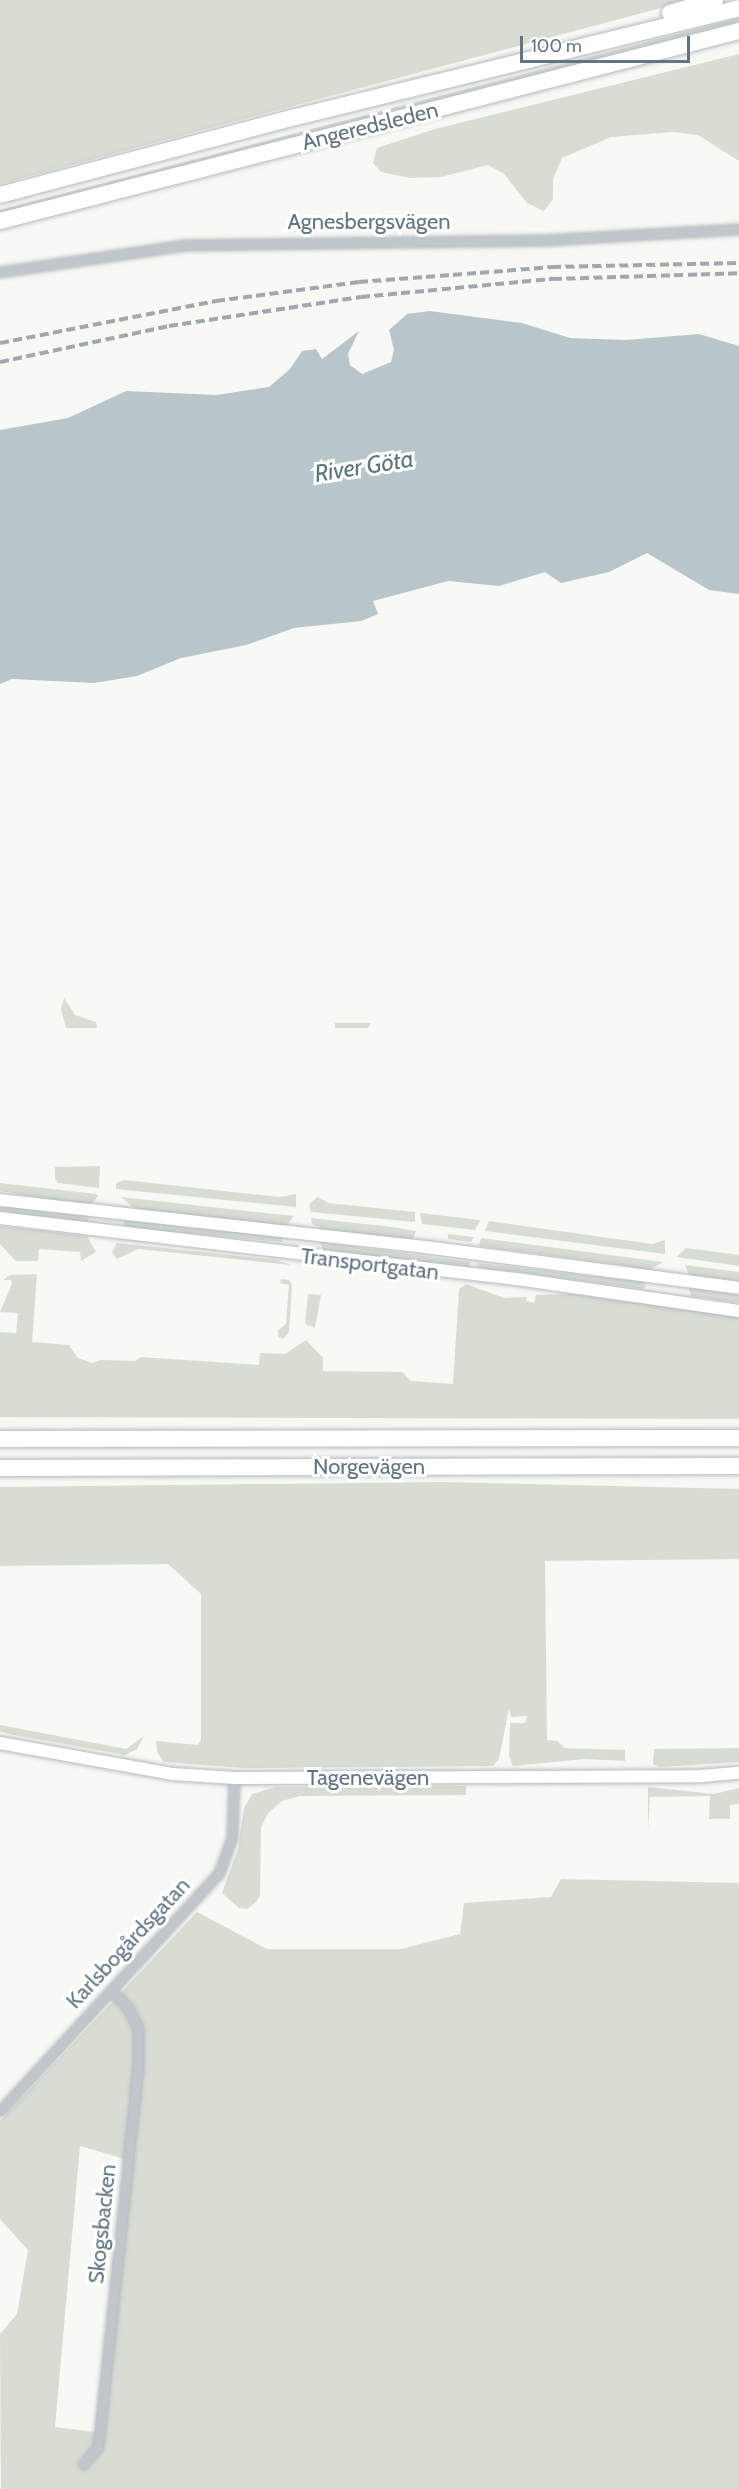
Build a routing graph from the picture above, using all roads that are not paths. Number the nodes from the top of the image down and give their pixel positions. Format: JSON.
{"nodes":[{"id":1,"x":715,"y":0,"type":"edge"},
{"id":2,"x":739,"y":8,"type":"edge"},
{"id":3,"x":739,"y":31,"type":"edge"},
{"id":4,"x":582,"y":45,"type":"junction"},
{"id":5,"x":0,"y":195,"type":"edge"},
{"id":6,"x":0,"y":221,"type":"edge"},
{"id":7,"x":739,"y":229,"type":"edge"},
{"id":8,"x":0,"y":272,"type":"edge"},
{"id":9,"x":0,"y":1200,"type":"edge"},
{"id":10,"x":0,"y":1218,"type":"edge"},
{"id":11,"x":739,"y":1288,"type":"edge"},
{"id":12,"x":739,"y":1311,"type":"edge"},
{"id":13,"x":739,"y":1438,"type":"edge"},
{"id":14,"x":0,"y":1439,"type":"edge"},
{"id":15,"x":739,"y":1466,"type":"edge"},
{"id":16,"x":0,"y":1468,"type":"edge"},
{"id":17,"x":0,"y":1743,"type":"edge"},
{"id":18,"x":739,"y":1773,"type":"edge"},
{"id":19,"x":234,"y":1778,"type":"junction"},
{"id":20,"x":111,"y":1990,"type":"junction"},
{"id":21,"x":0,"y":2111,"type":"edge"},
{"id":22,"x":82,"y":2464,"type":"dead end"}],
"edges":[{"from":1,"to":4,"type":"highway"},
{"from":2,"to":4,"type":"highway","name":"Angeredsleden"},
{"from":3,"to":6,"type":"highway","name":"Angeredsleden"},
{"from":4,"to":5,"type":"highway","name":"Angeredsleden"},
{"from":7,"to":8,"type":"street","name":"Agnesbergsvägen"},
{"from":9,"to":11,"type":"street","name":"Transportgatan"},
{"from":10,"to":12,"type":"street","name":"Transportgatan"},
{"from":13,"to":14,"type":"highway","name":"Norgevägen"},
{"from":15,"to":16,"type":"highway","name":"Norgevägen"},
{"from":17,"to":19,"type":"street","name":"Tagenevägen"},
{"from":18,"to":19,"type":"street","name":"Tagenevägen"},
{"from":19,"to":20,"type":"street","name":"Karlsbogårdsgatan"},
{"from":20,"to":21,"type":"street","name":"Karlsbogårdsgatan"},
{"from":20,"to":22,"type":"street","name":"Skogsbacken"}]}
